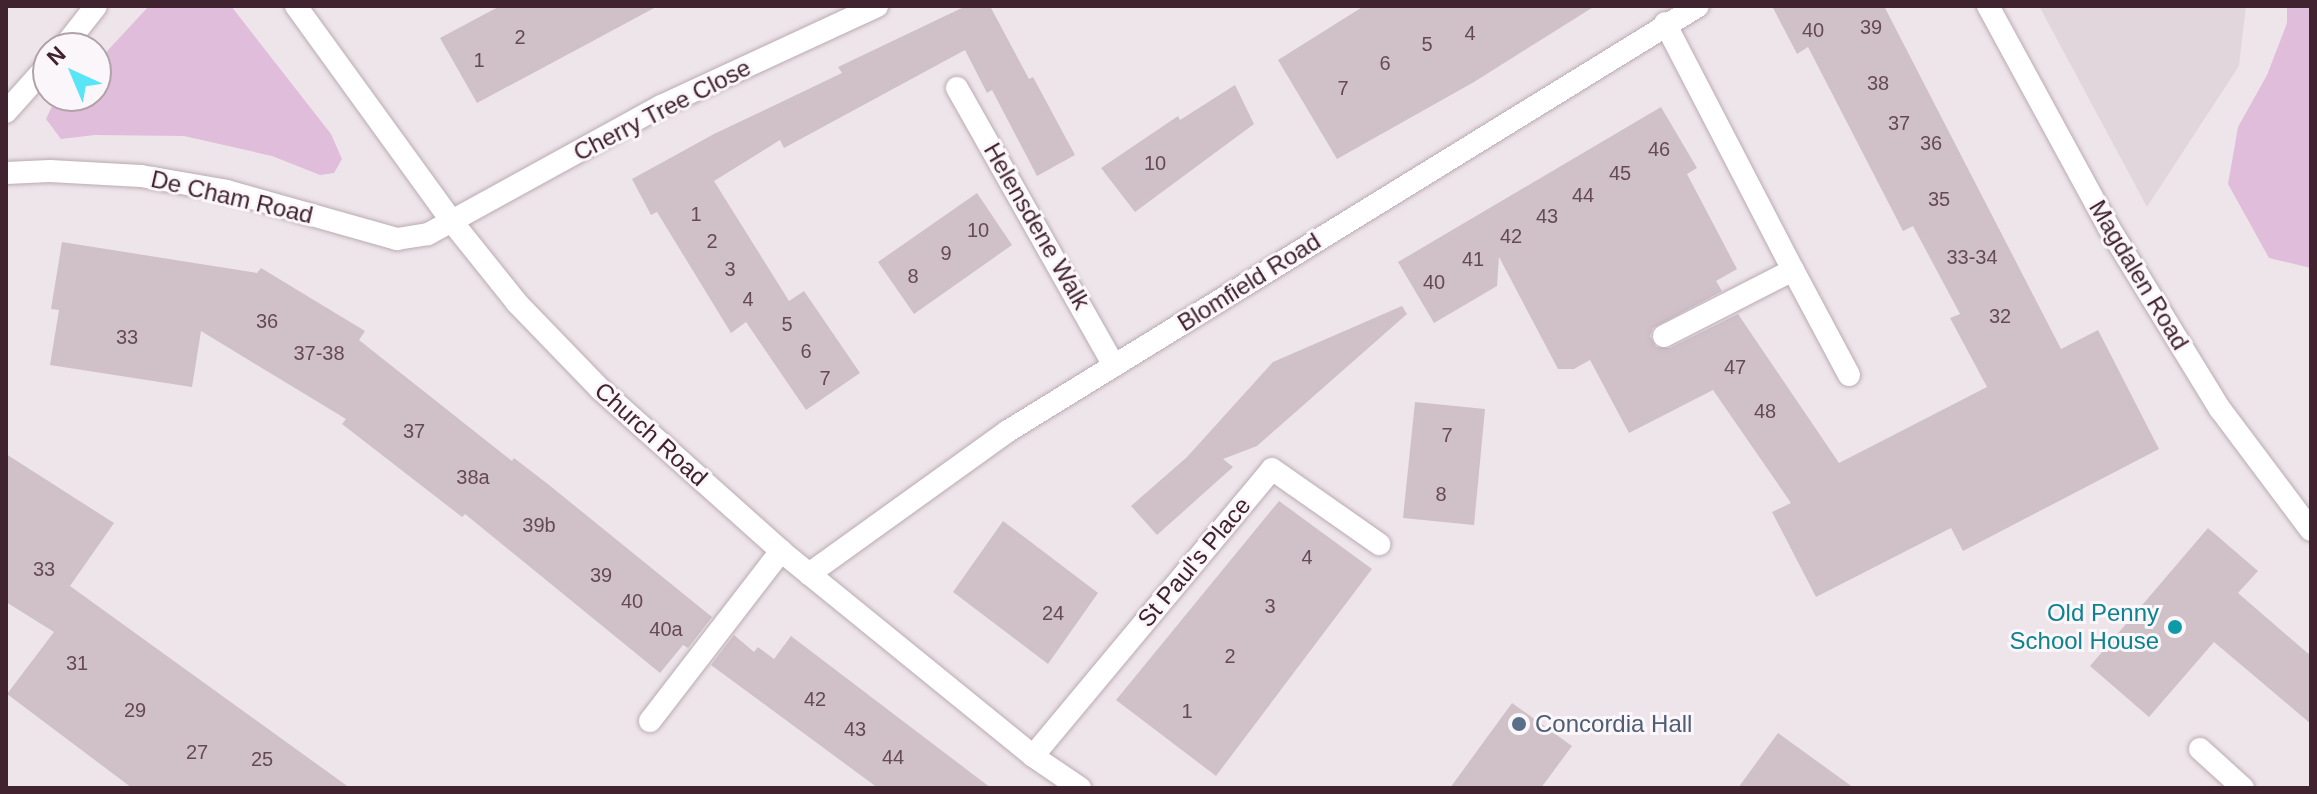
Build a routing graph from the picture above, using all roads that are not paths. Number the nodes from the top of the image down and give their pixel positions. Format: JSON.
{"nodes":[{"id":1,"x":96,"y":6,"type":"edge"},
{"id":2,"x":296,"y":6,"type":"edge"},
{"id":3,"x":877,"y":6,"type":"edge"},
{"id":4,"x":1698,"y":6,"type":"edge"},
{"id":5,"x":1988,"y":6,"type":"edge"},
{"id":6,"x":1665,"y":23,"type":"junction"},
{"id":7,"x":76,"y":32,"type":"edge"},
{"id":8,"x":32,"y":83,"type":"edge"},
{"id":9,"x":957,"y":88,"type":"dead end"},
{"id":10,"x":6,"y":112,"type":"edge"},
{"id":11,"x":6,"y":173,"type":"edge"},
{"id":12,"x":453,"y":223,"type":"junction"},
{"id":13,"x":1793,"y":270,"type":"junction"},
{"id":14,"x":1664,"y":336,"type":"dead end"},
{"id":15,"x":1114,"y":366,"type":"junction"},
{"id":16,"x":1849,"y":375,"type":"dead end"},
{"id":17,"x":2311,"y":530,"type":"edge"},
{"id":18,"x":1379,"y":544,"type":"dead end"},
{"id":19,"x":781,"y":551,"type":"junction"},
{"id":20,"x":809,"y":574,"type":"junction"},
{"id":21,"x":650,"y":721,"type":"dead end"},
{"id":22,"x":2200,"y":749,"type":"dead end"},
{"id":23,"x":1033,"y":756,"type":"junction"},
{"id":24,"x":1080,"y":788,"type":"edge"},
{"id":25,"x":2243,"y":788,"type":"edge"}],
"edges":[{"from":1,"to":7,"type":"street"},
{"from":2,"to":12,"type":"street","name":"Church Road"},
{"from":3,"to":12,"type":"street","name":"Cherry Tree Close"},
{"from":4,"to":6,"type":"street","name":"Blomfield Road"},
{"from":5,"to":17,"type":"street","name":"Magdalen Road"},
{"from":6,"to":13,"type":"street"},
{"from":6,"to":15,"type":"street","name":"Blomfield Road"},
{"from":8,"to":10,"type":"street"},
{"from":9,"to":15,"type":"street","name":"Helensdene Walk"},
{"from":11,"to":12,"type":"street","name":"De Cham Road"},
{"from":12,"to":19,"type":"street","name":"Church Road"},
{"from":13,"to":14,"type":"street"},
{"from":13,"to":16,"type":"street"},
{"from":15,"to":20,"type":"street","name":"Blomfield Road"},
{"from":18,"to":23,"type":"street","name":"St Paul's Place"},
{"from":19,"to":20,"type":"street","name":"Church Road"},
{"from":19,"to":21,"type":"street"},
{"from":20,"to":23,"type":"street","name":"Church Road"},
{"from":22,"to":25,"type":"street"},
{"from":23,"to":24,"type":"street","name":"Church Road"}]}
